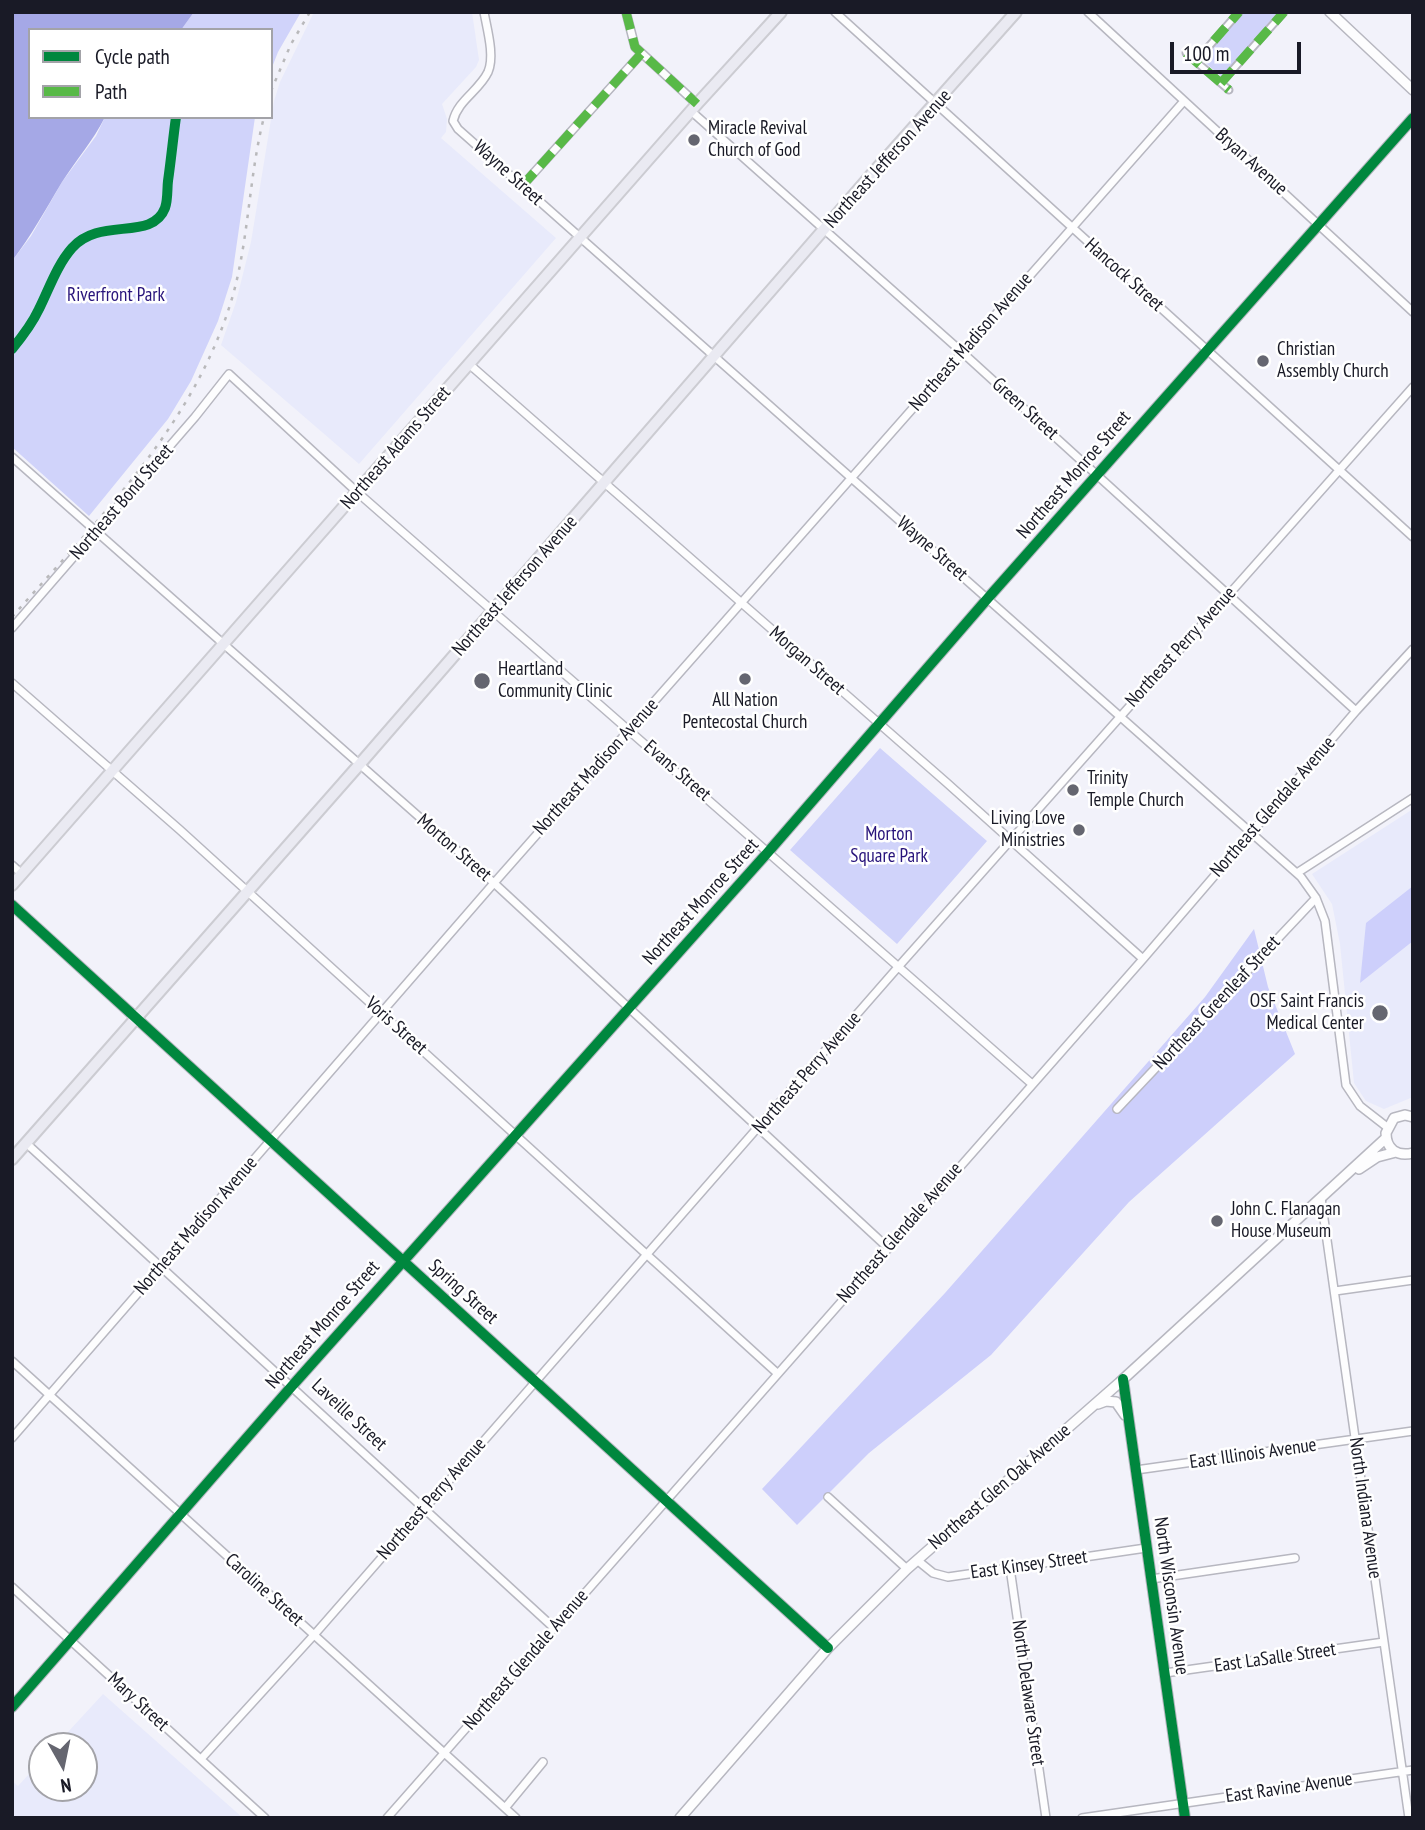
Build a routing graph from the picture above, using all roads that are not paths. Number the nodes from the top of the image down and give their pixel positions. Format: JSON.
{"nodes":[{"id":1,"x":484,"y":12,"type":"edge"},
{"id":2,"x":626,"y":12,"type":"edge"},
{"id":3,"x":781,"y":12,"type":"edge"},
{"id":4,"x":835,"y":12,"type":"edge"},
{"id":5,"x":1016,"y":12,"type":"edge"},
{"id":6,"x":1088,"y":12,"type":"edge"},
{"id":7,"x":1239,"y":12,"type":"edge"},
{"id":8,"x":1284,"y":12,"type":"edge"},
{"id":9,"x":1330,"y":12,"type":"edge"},
{"id":10,"x":1186,"y":53,"type":"dead end"},
{"id":11,"x":640,"y":54,"type":"junction"},
{"id":12,"x":1196,"y":61,"type":"junction"},
{"id":13,"x":1221,"y":83,"type":"junction"},
{"id":14,"x":1229,"y":90,"type":"dead end"},
{"id":15,"x":1413,"y":90,"type":"edge"},
{"id":16,"x":1184,"y":101,"type":"junction"},
{"id":17,"x":937,"y":104,"type":"junction"},
{"id":18,"x":694,"y":108,"type":"junction"},
{"id":19,"x":1413,"y":118,"type":"edge"},
{"id":20,"x":522,"y":186,"type":"junction"},
{"id":21,"x":1319,"y":223,"type":"junction"},
{"id":22,"x":1072,"y":227,"type":"junction"},
{"id":23,"x":826,"y":229,"type":"junction"},
{"id":24,"x":580,"y":237,"type":"junction"},
{"id":25,"x":1413,"y":312,"type":"edge"},
{"id":26,"x":1206,"y":350,"type":"junction"},
{"id":27,"x":963,"y":353,"type":"junction"},
{"id":28,"x":714,"y":355,"type":"junction"},
{"id":29,"x":469,"y":364,"type":"junction"},
{"id":30,"x":229,"y":374,"type":"joint"},
{"id":31,"x":1413,"y":387,"type":"edge"},
{"id":32,"x":12,"y":457,"type":"edge"},
{"id":33,"x":1339,"y":470,"type":"junction"},
{"id":34,"x":1097,"y":475,"type":"junction"},
{"id":35,"x":851,"y":478,"type":"junction"},
{"id":36,"x":604,"y":484,"type":"junction"},
{"id":37,"x":357,"y":492,"type":"junction"},
{"id":38,"x":96,"y":531,"type":"junction"},
{"id":39,"x":1413,"y":537,"type":"edge"},
{"id":40,"x":1228,"y":594,"type":"junction"},
{"id":41,"x":988,"y":598,"type":"junction"},
{"id":42,"x":741,"y":603,"type":"junction"},
{"id":43,"x":494,"y":611,"type":"junction"},
{"id":44,"x":12,"y":628,"type":"edge"},
{"id":45,"x":223,"y":645,"type":"junction"},
{"id":46,"x":1413,"y":649,"type":"edge"},
{"id":47,"x":12,"y":683,"type":"edge"},
{"id":48,"x":1356,"y":711,"type":"junction"},
{"id":49,"x":1119,"y":717,"type":"junction"},
{"id":50,"x":880,"y":724,"type":"junction"},
{"id":51,"x":629,"y":730,"type":"junction"},
{"id":52,"x":359,"y":765,"type":"junction"},
{"id":53,"x":113,"y":770,"type":"junction"},
{"id":54,"x":1413,"y":798,"type":"edge"},
{"id":55,"x":1251,"y":833,"type":"junction"},
{"id":56,"x":1011,"y":840,"type":"junction"},
{"id":57,"x":769,"y":851,"type":"junction"},
{"id":58,"x":12,"y":865,"type":"edge"},
{"id":59,"x":1297,"y":873,"type":"junction"},
{"id":60,"x":22,"y":874,"type":"junction"},
{"id":61,"x":494,"y":883,"type":"junction"},
{"id":62,"x":12,"y":885,"type":"edge"},
{"id":63,"x":248,"y":892,"type":"junction"},
{"id":64,"x":1316,"y":898,"type":"junction"},
{"id":65,"x":12,"y":905,"type":"edge"},
{"id":66,"x":1143,"y":959,"type":"junction"},
{"id":67,"x":899,"y":966,"type":"junction"},
{"id":68,"x":630,"y":1008,"type":"junction"},
{"id":69,"x":381,"y":1013,"type":"junction"},
{"id":70,"x":137,"y":1018,"type":"junction"},
{"id":71,"x":1032,"y":1083,"type":"junction"},
{"id":72,"x":1117,"y":1109,"type":"dead end"},
{"id":73,"x":1413,"y":1117,"type":"edge"},
{"id":74,"x":1387,"y":1127,"type":"junction"},
{"id":75,"x":758,"y":1129,"type":"junction"},
{"id":76,"x":516,"y":1134,"type":"junction"},
{"id":77,"x":1386,"y":1138,"type":"junction"},
{"id":78,"x":271,"y":1140,"type":"junction"},
{"id":79,"x":26,"y":1143,"type":"junction"},
{"id":80,"x":1396,"y":1152,"type":"junction"},
{"id":81,"x":1413,"y":1153,"type":"edge"},
{"id":82,"x":12,"y":1159,"type":"edge"},
{"id":83,"x":1342,"y":1179,"type":"junction"},
{"id":84,"x":1321,"y":1198,"type":"junction"},
{"id":85,"x":887,"y":1247,"type":"junction"},
{"id":86,"x":646,"y":1255,"type":"junction"},
{"id":87,"x":402,"y":1261,"type":"junction"},
{"id":88,"x":160,"y":1267,"type":"junction"},
{"id":89,"x":1413,"y":1280,"type":"edge"},
{"id":90,"x":1335,"y":1291,"type":"junction"},
{"id":91,"x":12,"y":1361,"type":"edge"},
{"id":92,"x":777,"y":1373,"type":"junction"},
{"id":93,"x":1123,"y":1379,"type":"junction"},
{"id":94,"x":535,"y":1381,"type":"junction"},
{"id":95,"x":292,"y":1386,"type":"junction"},
{"id":96,"x":50,"y":1396,"type":"junction"},
{"id":97,"x":1088,"y":1410,"type":"junction"},
{"id":98,"x":1413,"y":1431,"type":"edge"},
{"id":99,"x":12,"y":1437,"type":"edge"},
{"id":100,"x":1131,"y":1439,"type":"junction"},
{"id":101,"x":1355,"y":1439,"type":"junction"},
{"id":102,"x":1136,"y":1470,"type":"junction"},
{"id":103,"x":828,"y":1497,"type":"dead end"},
{"id":104,"x":666,"y":1501,"type":"junction"},
{"id":105,"x":423,"y":1508,"type":"junction"},
{"id":106,"x":181,"y":1514,"type":"junction"},
{"id":107,"x":1146,"y":1548,"type":"junction"},
{"id":108,"x":1295,"y":1558,"type":"dead end"},
{"id":109,"x":917,"y":1560,"type":"junction"},
{"id":110,"x":1010,"y":1568,"type":"junction"},
{"id":111,"x":907,"y":1569,"type":"junction"},
{"id":112,"x":1151,"y":1579,"type":"junction"},
{"id":113,"x":12,"y":1587,"type":"edge"},
{"id":114,"x":554,"y":1628,"type":"junction"},
{"id":115,"x":314,"y":1635,"type":"junction"},
{"id":116,"x":71,"y":1640,"type":"junction"},
{"id":117,"x":1384,"y":1643,"type":"junction"},
{"id":118,"x":828,"y":1648,"type":"junction"},
{"id":119,"x":1165,"y":1673,"type":"junction"},
{"id":120,"x":12,"y":1707,"type":"edge"},
{"id":121,"x":443,"y":1753,"type":"junction"},
{"id":122,"x":201,"y":1759,"type":"junction"},
{"id":123,"x":543,"y":1762,"type":"dead end"},
{"id":124,"x":1413,"y":1770,"type":"edge"},
{"id":125,"x":1403,"y":1772,"type":"junction"},
{"id":126,"x":1183,"y":1803,"type":"junction"},
{"id":127,"x":505,"y":1808,"type":"junction"},
{"id":128,"x":265,"y":1818,"type":"edge"},
{"id":129,"x":387,"y":1818,"type":"edge"},
{"id":130,"x":516,"y":1818,"type":"edge"},
{"id":131,"x":680,"y":1818,"type":"edge"},
{"id":132,"x":1046,"y":1818,"type":"edge"},
{"id":133,"x":1082,"y":1818,"type":"edge"},
{"id":134,"x":1185,"y":1818,"type":"edge"},
{"id":135,"x":1409,"y":1818,"type":"edge"}],
"edges":[{"from":1,"to":20,"type":"street","name":"Wayne Street"},
{"from":2,"to":11,"type":"street","name":"Green Street"},
{"from":3,"to":18,"type":"main road","name":"Northeast Adams Street"},
{"from":4,"to":17,"type":"street","name":"Hancock Street"},
{"from":5,"to":17,"type":"main road","name":"Northeast Jefferson Avenue"},
{"from":6,"to":16,"type":"street","name":"Bryan Avenue"},
{"from":7,"to":12,"type":"street"},
{"from":8,"to":13,"type":"street"},
{"from":9,"to":15,"type":"street"},
{"from":10,"to":12,"type":"street"},
{"from":11,"to":18,"type":"street","name":"Green Street"},
{"from":11,"to":20,"type":"street"},
{"from":12,"to":13,"type":"street"},
{"from":13,"to":14,"type":"street"},
{"from":16,"to":21,"type":"street","name":"Bryan Avenue"},
{"from":16,"to":22,"type":"street","name":"Northeast Madison Avenue"},
{"from":17,"to":22,"type":"street","name":"Hancock Street"},
{"from":17,"to":23,"type":"main road","name":"Northeast Jefferson Avenue"},
{"from":18,"to":23,"type":"street","name":"Green Street"},
{"from":18,"to":24,"type":"main road","name":"Northeast Adams Street"},
{"from":19,"to":21,"type":"street","name":"Northeast Monroe Street"},
{"from":20,"to":24,"type":"street","name":"Wayne Street"},
{"from":21,"to":25,"type":"street","name":"Bryan Avenue"},
{"from":21,"to":26,"type":"street","name":"Northeast Monroe Street"},
{"from":22,"to":26,"type":"street","name":"Hancock Street"},
{"from":22,"to":27,"type":"street","name":"Northeast Madison Avenue"},
{"from":23,"to":27,"type":"street","name":"Green Street"},
{"from":23,"to":28,"type":"main road","name":"Northeast Jefferson Avenue"},
{"from":24,"to":28,"type":"street","name":"Wayne Street"},
{"from":24,"to":29,"type":"main road","name":"Northeast Adams Street"},
{"from":26,"to":33,"type":"street","name":"Hancock Street"},
{"from":26,"to":34,"type":"street","name":"Northeast Monroe Street"},
{"from":27,"to":34,"type":"street","name":"Green Street"},
{"from":27,"to":35,"type":"street","name":"Northeast Madison Avenue"},
{"from":28,"to":35,"type":"street","name":"Wayne Street"},
{"from":28,"to":36,"type":"main road","name":"Northeast Jefferson Avenue"},
{"from":29,"to":36,"type":"street","name":"Morgan Street"},
{"from":29,"to":37,"type":"main road","name":"Northeast Adams Street"},
{"from":30,"to":37,"type":"street","name":"Evans Street"},
{"from":30,"to":38,"type":"street","name":"Northeast Bond Street"},
{"from":31,"to":33,"type":"street","name":"Northeast Perry Avenue"},
{"from":32,"to":38,"type":"street","name":"Morton Street"},
{"from":33,"to":39,"type":"street","name":"Hancock Street"},
{"from":33,"to":40,"type":"street","name":"Northeast Perry Avenue"},
{"from":34,"to":40,"type":"street","name":"Green Street"},
{"from":34,"to":41,"type":"street","name":"Northeast Monroe Street"},
{"from":35,"to":41,"type":"street","name":"Wayne Street"},
{"from":35,"to":42,"type":"street","name":"Northeast Madison Avenue"},
{"from":36,"to":42,"type":"street","name":"Morgan Street"},
{"from":36,"to":43,"type":"main road","name":"Northeast Jefferson Avenue"},
{"from":37,"to":43,"type":"street","name":"Evans Street"},
{"from":37,"to":45,"type":"main road","name":"Northeast Adams Street"},
{"from":38,"to":44,"type":"street","name":"Northeast Bond Street"},
{"from":38,"to":45,"type":"street","name":"Morton Street"},
{"from":40,"to":48,"type":"street","name":"Green Street"},
{"from":40,"to":49,"type":"street","name":"Northeast Perry Avenue"},
{"from":41,"to":49,"type":"street","name":"Wayne Street"},
{"from":41,"to":50,"type":"street","name":"Northeast Monroe Street"},
{"from":42,"to":50,"type":"street","name":"Morgan Street"},
{"from":42,"to":51,"type":"street","name":"Northeast Madison Avenue"},
{"from":43,"to":51,"type":"street","name":"Evans Street"},
{"from":43,"to":52,"type":"main road","name":"Northeast Jefferson Avenue"},
{"from":45,"to":52,"type":"street","name":"Morton Street"},
{"from":45,"to":53,"type":"main road","name":"Northeast Adams Street"},
{"from":46,"to":48,"type":"street","name":"Northeast Glendale Avenue"},
{"from":47,"to":53,"type":"street","name":"Voris Street"},
{"from":48,"to":55,"type":"street","name":"Northeast Glendale Avenue"},
{"from":49,"to":55,"type":"street","name":"Wayne Street"},
{"from":49,"to":56,"type":"street","name":"Northeast Perry Avenue"},
{"from":50,"to":56,"type":"street","name":"Morgan Street"},
{"from":50,"to":57,"type":"street","name":"Northeast Monroe Street"},
{"from":51,"to":57,"type":"street","name":"Evans Street"},
{"from":51,"to":61,"type":"street","name":"Northeast Madison Avenue"},
{"from":52,"to":61,"type":"street","name":"Morton Street"},
{"from":52,"to":63,"type":"main road","name":"Northeast Jefferson Avenue"},
{"from":53,"to":60,"type":"main road","name":"Northeast Adams Street"},
{"from":53,"to":63,"type":"street","name":"Voris Street"},
{"from":54,"to":59,"type":"street"},
{"from":55,"to":59,"type":"street","name":"Wayne Street"},
{"from":55,"to":66,"type":"street","name":"Northeast Glendale Avenue"},
{"from":56,"to":66,"type":"street","name":"Morgan Street"},
{"from":56,"to":67,"type":"street","name":"Northeast Perry Avenue"},
{"from":57,"to":67,"type":"street","name":"Evans Street"},
{"from":57,"to":68,"type":"street","name":"Northeast Monroe Street"},
{"from":58,"to":60,"type":"street"},
{"from":59,"to":64,"type":"street","name":"Wayne Street"},
{"from":60,"to":62,"type":"main road","name":"Northeast Adams Street"},
{"from":61,"to":68,"type":"street","name":"Morton Street"},
{"from":61,"to":69,"type":"street","name":"Northeast Madison Avenue"},
{"from":63,"to":69,"type":"street","name":"Voris Street"},
{"from":63,"to":70,"type":"main road","name":"Northeast Jefferson Avenue"},
{"from":64,"to":72,"type":"street","name":"Northeast Greenleaf Street"},
{"from":64,"to":74,"type":"street","name":"Wayne Street"},
{"from":65,"to":70,"type":"street","name":"Spring Street"},
{"from":66,"to":71,"type":"street","name":"Northeast Glendale Avenue"},
{"from":67,"to":71,"type":"street","name":"Evans Street"},
{"from":67,"to":75,"type":"street","name":"Northeast Perry Avenue"},
{"from":68,"to":75,"type":"street","name":"Morton Street"},
{"from":68,"to":76,"type":"street","name":"Northeast Monroe Street"},
{"from":69,"to":76,"type":"street","name":"Voris Street"},
{"from":69,"to":78,"type":"street","name":"Northeast Madison Avenue"},
{"from":70,"to":78,"type":"street","name":"Spring Street"},
{"from":70,"to":79,"type":"main road","name":"Northeast Jefferson Avenue"},
{"from":71,"to":85,"type":"street","name":"Northeast Glendale Avenue"},
{"from":73,"to":74,"type":"street"},
{"from":74,"to":77,"type":"street"},
{"from":75,"to":85,"type":"street","name":"Morton Street"},
{"from":75,"to":86,"type":"street","name":"Northeast Perry Avenue"},
{"from":76,"to":86,"type":"street","name":"Voris Street"},
{"from":76,"to":87,"type":"street","name":"Northeast Monroe Street"},
{"from":77,"to":80,"type":"street"},
{"from":77,"to":83,"type":"street","name":"Northeast Glen Oak Avenue"},
{"from":78,"to":87,"type":"street","name":"Spring Street"},
{"from":78,"to":88,"type":"street","name":"Northeast Madison Avenue"},
{"from":79,"to":82,"type":"main road","name":"Northeast Jefferson Avenue"},
{"from":79,"to":88,"type":"street","name":"Laveille Street"},
{"from":80,"to":81,"type":"street"},
{"from":80,"to":83,"type":"street","name":"Northeast Glen Oak Avenue"},
{"from":83,"to":84,"type":"street","name":"Northeast Glen Oak Avenue"},
{"from":84,"to":90,"type":"street","name":"North Indiana Avenue"},
{"from":84,"to":93,"type":"street","name":"Northeast Glen Oak Avenue"},
{"from":85,"to":92,"type":"street","name":"Northeast Glendale Avenue"},
{"from":86,"to":92,"type":"street","name":"Voris Street"},
{"from":86,"to":94,"type":"street","name":"Northeast Perry Avenue"},
{"from":87,"to":94,"type":"street","name":"Spring Street"},
{"from":87,"to":95,"type":"street","name":"Northeast Monroe Street"},
{"from":88,"to":95,"type":"street","name":"Laveille Street"},
{"from":88,"to":96,"type":"street","name":"Northeast Madison Avenue"},
{"from":89,"to":90,"type":"street"},
{"from":90,"to":101,"type":"street","name":"North Indiana Avenue"},
{"from":91,"to":96,"type":"street","name":"Caroline Street"},
{"from":92,"to":104,"type":"street","name":"Northeast Glendale Avenue"},
{"from":93,"to":97,"type":"street","name":"Northeast Glen Oak Avenue"},
{"from":93,"to":100,"type":"street","name":"North Wisconsin Avenue"},
{"from":94,"to":104,"type":"street","name":"Spring Street"},
{"from":94,"to":105,"type":"street","name":"Northeast Perry Avenue"},
{"from":95,"to":105,"type":"street","name":"Laveille Street"},
{"from":95,"to":106,"type":"street","name":"Northeast Monroe Street"},
{"from":96,"to":99,"type":"street","name":"Northeast Madison Avenue"},
{"from":96,"to":106,"type":"street","name":"Caroline Street"},
{"from":97,"to":100,"type":"street"},
{"from":97,"to":109,"type":"street","name":"Northeast Glen Oak Avenue"},
{"from":98,"to":101,"type":"street","name":"East Illinois Avenue"},
{"from":100,"to":102,"type":"street","name":"North Wisconsin Avenue"},
{"from":101,"to":102,"type":"street","name":"East Illinois Avenue"},
{"from":101,"to":117,"type":"street","name":"North Indiana Avenue"},
{"from":102,"to":107,"type":"street","name":"North Wisconsin Avenue"},
{"from":103,"to":111,"type":"street"},
{"from":104,"to":114,"type":"street","name":"Northeast Glendale Avenue"},
{"from":104,"to":118,"type":"street","name":"Spring Street"},
{"from":105,"to":114,"type":"street","name":"Laveille Street"},
{"from":105,"to":115,"type":"street","name":"Northeast Perry Avenue"},
{"from":106,"to":115,"type":"street","name":"Caroline Street"},
{"from":106,"to":116,"type":"street","name":"Northeast Monroe Street"},
{"from":107,"to":110,"type":"street","name":"East Kinsey Street"},
{"from":107,"to":112,"type":"street","name":"North Wisconsin Avenue"},
{"from":108,"to":112,"type":"street"},
{"from":109,"to":110,"type":"street","name":"East Kinsey Street"},
{"from":109,"to":111,"type":"street","name":"Northeast Glen Oak Avenue"},
{"from":110,"to":132,"type":"street","name":"North Delaware Street"},
{"from":111,"to":118,"type":"street","name":"Northeast Glen Oak Avenue"},
{"from":112,"to":119,"type":"street","name":"North Wisconsin Avenue"},
{"from":113,"to":116,"type":"street","name":"Mary Street"},
{"from":114,"to":121,"type":"street","name":"Northeast Glendale Avenue"},
{"from":115,"to":121,"type":"street","name":"Caroline Street"},
{"from":115,"to":122,"type":"street","name":"Northeast Perry Avenue"},
{"from":116,"to":120,"type":"street","name":"Northeast Monroe Street"},
{"from":116,"to":122,"type":"street","name":"Mary Street"},
{"from":117,"to":119,"type":"street","name":"East LaSalle Street"},
{"from":117,"to":125,"type":"street","name":"North Indiana Avenue"},
{"from":118,"to":131,"type":"street","name":"Northeast Glen Oak Avenue"},
{"from":119,"to":126,"type":"street","name":"North Wisconsin Avenue"},
{"from":121,"to":127,"type":"street","name":"Caroline Street"},
{"from":121,"to":129,"type":"street","name":"Northeast Glendale Avenue"},
{"from":122,"to":128,"type":"street","name":"Mary Street"},
{"from":123,"to":127,"type":"street"},
{"from":124,"to":125,"type":"street","name":"East Ravine Avenue"},
{"from":125,"to":126,"type":"street","name":"East Ravine Avenue"},
{"from":125,"to":135,"type":"street","name":"North Indiana Avenue"},
{"from":126,"to":133,"type":"street","name":"East Ravine Avenue"},
{"from":126,"to":134,"type":"street","name":"North Wisconsin Avenue"},
{"from":127,"to":130,"type":"street","name":"Caroline Street"}]}
